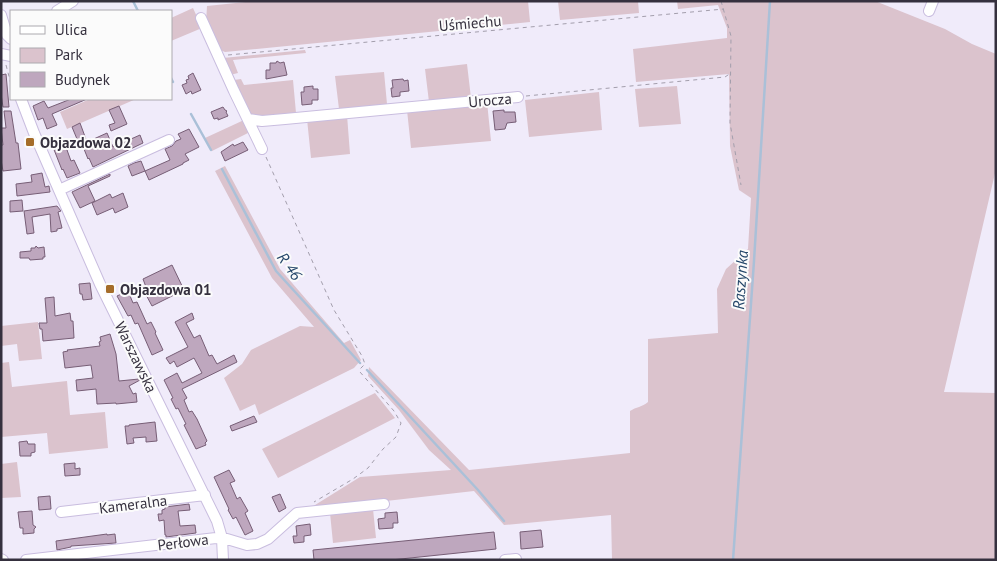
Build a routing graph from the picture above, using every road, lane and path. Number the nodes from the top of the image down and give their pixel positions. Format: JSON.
{"nodes":[{"id":1,"x":73,"y":1,"type":"edge"},
{"id":2,"x":721,"y":1,"type":"edge"},
{"id":3,"x":724,"y":9,"type":"junction"},
{"id":4,"x":59,"y":10,"type":"edge"},
{"id":5,"x":1,"y":15,"type":"edge"},
{"id":6,"x":201,"y":18,"type":"dead end"},
{"id":7,"x":10,"y":38,"type":"edge"},
{"id":8,"x":218,"y":56,"type":"junction"},
{"id":9,"x":8,"y":59,"type":"edge"},
{"id":10,"x":731,"y":73,"type":"junction"},
{"id":11,"x":10,"y":76,"type":"edge"},
{"id":12,"x":518,"y":97,"type":"joint"},
{"id":13,"x":21,"y":100,"type":"edge"},
{"id":14,"x":248,"y":119,"type":"junction"},
{"id":15,"x":169,"y":140,"type":"dead end"},
{"id":16,"x":262,"y":149,"type":"joint"},
{"id":17,"x":741,"y":185,"type":"dead end"},
{"id":18,"x":59,"y":190,"type":"junction"},
{"id":19,"x":205,"y":495,"type":"junction"},
{"id":20,"x":313,"y":503,"type":"dead end"},
{"id":21,"x":384,"y":504,"type":"dead end"},
{"id":22,"x":61,"y":512,"type":"dead end"},
{"id":23,"x":222,"y":538,"type":"junction"},
{"id":24,"x":26,"y":560,"type":"edge"},
{"id":25,"x":223,"y":560,"type":"edge"},
{"id":26,"x":505,"y":560,"type":"edge"},
{"id":27,"x":516,"y":560,"type":"edge"}],
"edges":[{"from":1,"to":4,"type":"street"},
{"from":2,"to":3,"type":"path"},
{"from":3,"to":8,"type":"path","name":"Uśmiechu"},
{"from":3,"to":10,"type":"path"},
{"from":5,"to":7,"type":"street"},
{"from":6,"to":8,"type":"street"},
{"from":8,"to":14,"type":"street"},
{"from":9,"to":11,"type":"path"},
{"from":10,"to":12,"type":"path","name":"Urocza"},
{"from":10,"to":17,"type":"path"},
{"from":12,"to":14,"type":"street","name":"Urocza"},
{"from":13,"to":18,"type":"street","name":"Warszawska"},
{"from":14,"to":16,"type":"street"},
{"from":15,"to":18,"type":"street"},
{"from":16,"to":20,"type":"path"},
{"from":18,"to":19,"type":"street","name":"Warszawska"},
{"from":19,"to":22,"type":"street","name":"Kameralna"},
{"from":19,"to":23,"type":"street","name":"Warszawska"},
{"from":21,"to":23,"type":"street"},
{"from":23,"to":24,"type":"street","name":"Perłowa"},
{"from":23,"to":25,"type":"street","name":"Warszawska"},
{"from":26,"to":27,"type":"street"}]}
